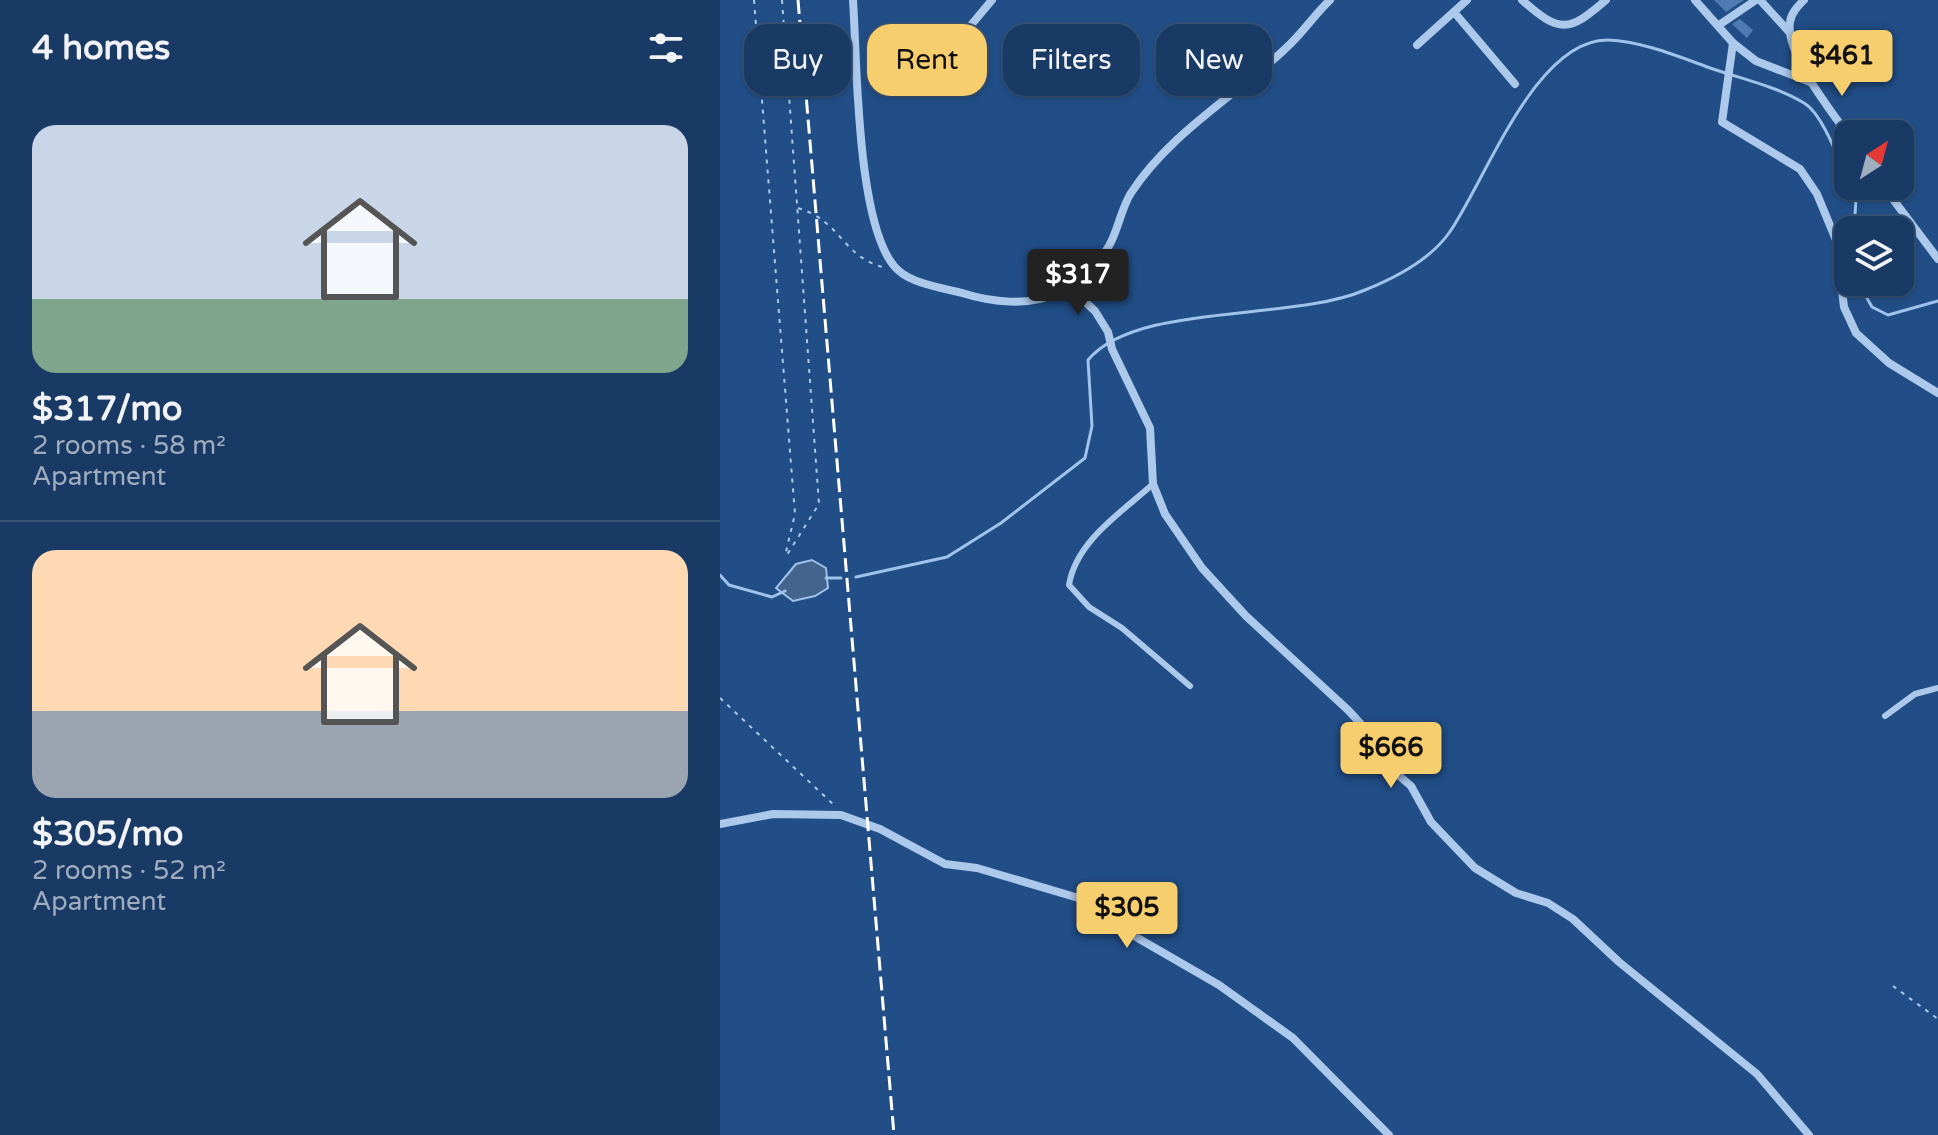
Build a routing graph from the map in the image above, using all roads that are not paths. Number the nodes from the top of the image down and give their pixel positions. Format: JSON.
{"nodes":[{"id":1,"x":853,"y":0,"type":"edge"},
{"id":2,"x":992,"y":0,"type":"edge"},
{"id":3,"x":1330,"y":0,"type":"edge"},
{"id":4,"x":1466,"y":0,"type":"edge"},
{"id":5,"x":1522,"y":0,"type":"edge"},
{"id":6,"x":1606,"y":0,"type":"edge"},
{"id":7,"x":1695,"y":0,"type":"edge"},
{"id":8,"x":1758,"y":0,"type":"edge"},
{"id":9,"x":1804,"y":0,"type":"edge"},
{"id":10,"x":1323,"y":5,"type":"edge"},
{"id":11,"x":1454,"y":12,"type":"junction"},
{"id":12,"x":972,"y":24,"type":"edge"},
{"id":13,"x":1719,"y":25,"type":"junction"},
{"id":14,"x":1792,"y":36,"type":"junction"},
{"id":15,"x":1733,"y":43,"type":"junction"},
{"id":16,"x":1417,"y":45,"type":"dead end"},
{"id":17,"x":1810,"y":82,"type":"junction"},
{"id":18,"x":1515,"y":84,"type":"dead end"},
{"id":19,"x":1837,"y":120,"type":"edge"},
{"id":20,"x":1894,"y":200,"type":"edge"},
{"id":21,"x":1938,"y":259,"type":"edge"},
{"id":22,"x":1067,"y":285,"type":"junction"},
{"id":23,"x":1938,"y":393,"type":"edge"},
{"id":24,"x":1153,"y":484,"type":"junction"},
{"id":25,"x":1190,"y":686,"type":"dead end"},
{"id":26,"x":1938,"y":688,"type":"edge"},
{"id":27,"x":1885,"y":716,"type":"dead end"},
{"id":28,"x":720,"y":824,"type":"edge"},
{"id":29,"x":1389,"y":1135,"type":"edge"},
{"id":30,"x":1809,"y":1135,"type":"edge"}],
"edges":[{"from":1,"to":22,"type":"street"},
{"from":2,"to":12,"type":"street"},
{"from":3,"to":10,"type":"street"},
{"from":4,"to":11,"type":"street"},
{"from":5,"to":6,"type":"street"},
{"from":7,"to":13,"type":"street"},
{"from":8,"to":13,"type":"street"},
{"from":8,"to":14,"type":"street"},
{"from":9,"to":14,"type":"street"},
{"from":10,"to":22,"type":"street"},
{"from":11,"to":16,"type":"street"},
{"from":11,"to":18,"type":"street"},
{"from":13,"to":15,"type":"street"},
{"from":14,"to":17,"type":"street"},
{"from":15,"to":17,"type":"street"},
{"from":15,"to":23,"type":"street"},
{"from":17,"to":19,"type":"street"},
{"from":20,"to":21,"type":"street"},
{"from":22,"to":24,"type":"street"},
{"from":24,"to":25,"type":"lane"},
{"from":24,"to":30,"type":"street"},
{"from":26,"to":27,"type":"lane"},
{"from":28,"to":29,"type":"street"}]}
